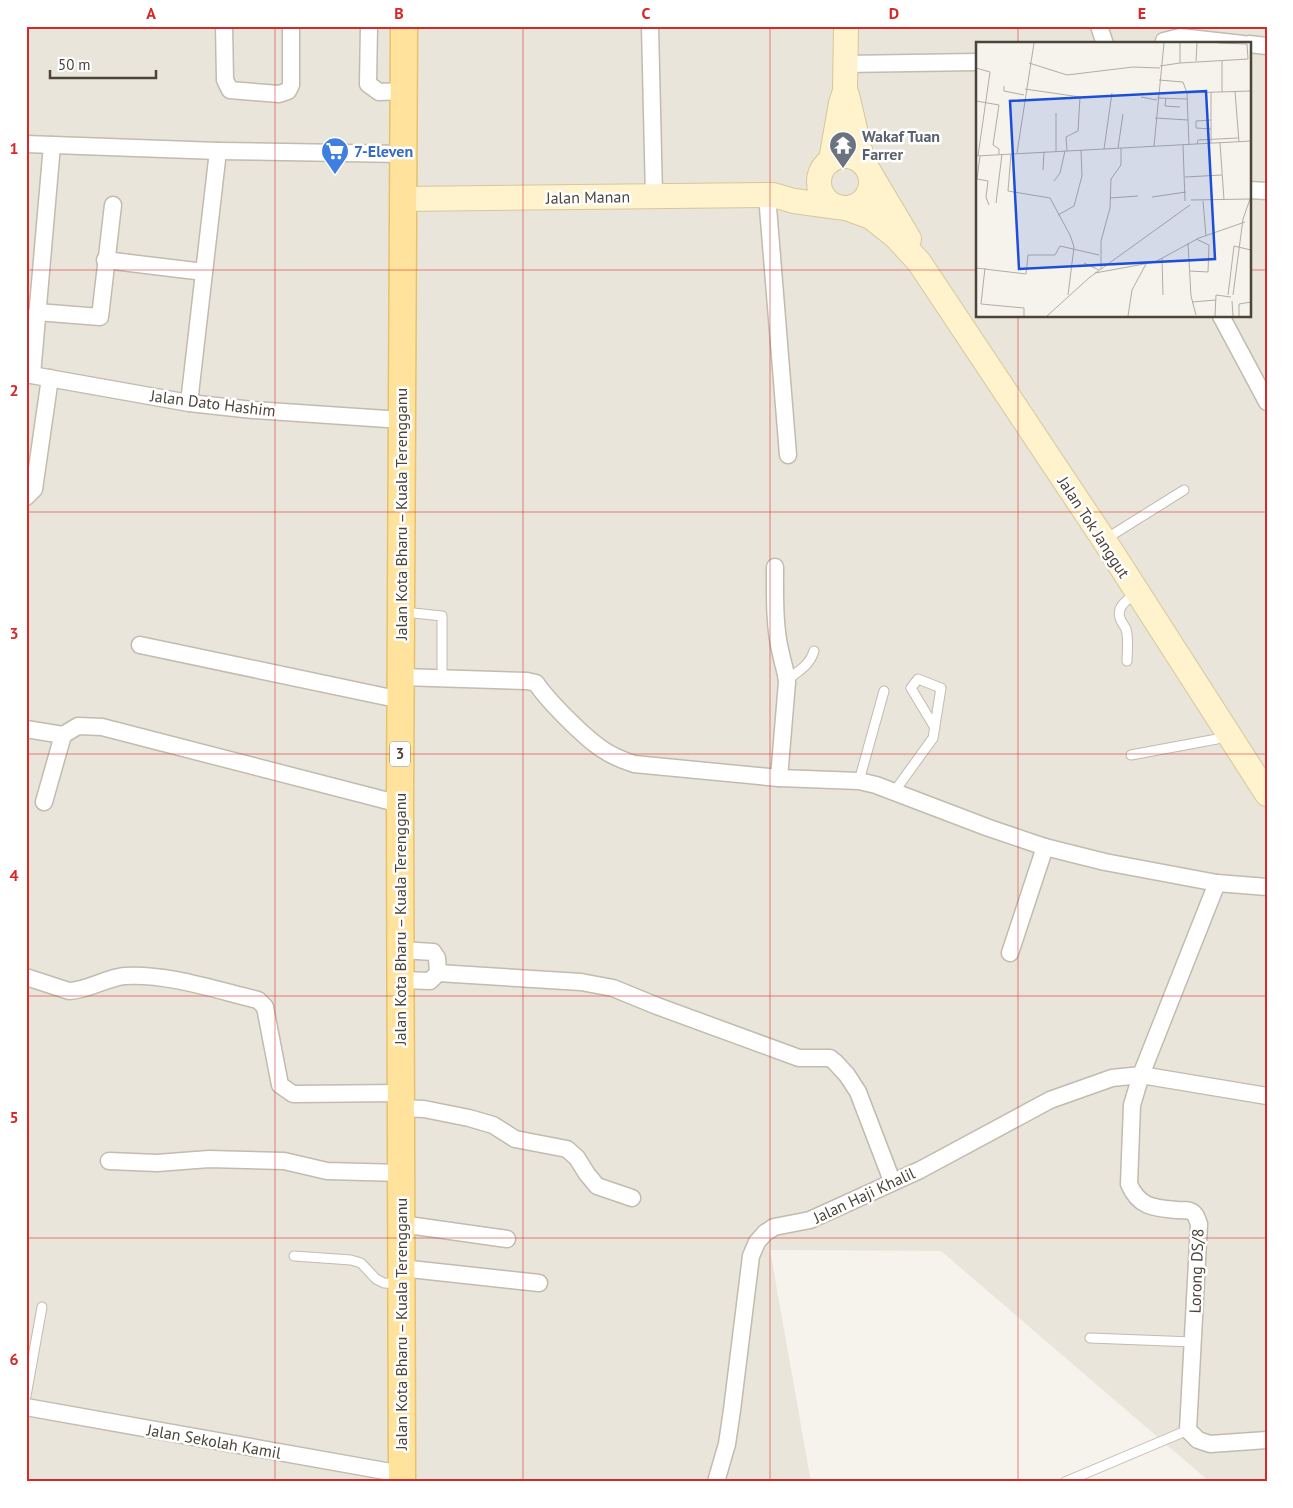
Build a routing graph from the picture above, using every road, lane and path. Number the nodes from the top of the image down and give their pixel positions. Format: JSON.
{"nodes":[{"id":1,"x":224,"y":26,"type":"edge"},
{"id":2,"x":291,"y":26,"type":"edge"},
{"id":3,"x":369,"y":26,"type":"edge"},
{"id":4,"x":404,"y":26,"type":"edge"},
{"id":5,"x":650,"y":26,"type":"edge"},
{"id":6,"x":846,"y":26,"type":"edge"},
{"id":7,"x":1099,"y":26,"type":"edge"},
{"id":8,"x":1194,"y":32,"type":"edge"},
{"id":9,"x":1104,"y":42,"type":"edge"},
{"id":10,"x":1164,"y":42,"type":"edge"},
{"id":11,"x":1235,"y":42,"type":"edge"},
{"id":12,"x":1250,"y":44,"type":"edge"},
{"id":13,"x":1267,"y":46,"type":"edge"},
{"id":14,"x":976,"y":62,"type":"edge"},
{"id":15,"x":845,"y":64,"type":"junction"},
{"id":16,"x":404,"y":91,"type":"junction"},
{"id":17,"x":845,"y":91,"type":"junction"},
{"id":18,"x":26,"y":144,"type":"edge"},
{"id":19,"x":52,"y":145,"type":"junction"},
{"id":20,"x":218,"y":151,"type":"junction"},
{"id":21,"x":403,"y":154,"type":"junction"},
{"id":22,"x":827,"y":163,"type":"junction"},
{"id":23,"x":865,"y":167,"type":"junction"},
{"id":24,"x":1250,"y":190,"type":"edge"},
{"id":25,"x":1267,"y":190,"type":"edge"},
{"id":26,"x":770,"y":195,"type":"junction"},
{"id":27,"x":654,"y":197,"type":"junction"},
{"id":28,"x":403,"y":199,"type":"junction"},
{"id":29,"x":113,"y":206,"type":"dead end"},
{"id":30,"x":842,"y":208,"type":"junction"},
{"id":31,"x":105,"y":260,"type":"junction"},
{"id":32,"x":919,"y":262,"type":"junction"},
{"id":33,"x":204,"y":272,"type":"junction"},
{"id":34,"x":37,"y":312,"type":"junction"},
{"id":35,"x":1222,"y":318,"type":"edge"},
{"id":36,"x":29,"y":374,"type":"edge"},
{"id":37,"x":50,"y":378,"type":"junction"},
{"id":38,"x":1267,"y":402,"type":"edge"},
{"id":39,"x":189,"y":403,"type":"junction"},
{"id":40,"x":402,"y":420,"type":"junction"},
{"id":41,"x":788,"y":455,"type":"dead end"},
{"id":42,"x":1184,"y":490,"type":"dead end"},
{"id":43,"x":26,"y":497,"type":"edge"},
{"id":44,"x":1104,"y":540,"type":"junction"},
{"id":45,"x":775,"y":567,"type":"dead end"},
{"id":46,"x":1137,"y":593,"type":"junction"},
{"id":47,"x":401,"y":612,"type":"junction"},
{"id":48,"x":140,"y":644,"type":"dead end"},
{"id":49,"x":814,"y":651,"type":"dead end"},
{"id":50,"x":1127,"y":661,"type":"dead end"},
{"id":51,"x":442,"y":679,"type":"junction"},
{"id":52,"x":787,"y":682,"type":"junction"},
{"id":53,"x":401,"y":689,"type":"junction"},
{"id":54,"x":884,"y":691,"type":"dead end"},
{"id":55,"x":26,"y":728,"type":"edge"},
{"id":56,"x":935,"y":728,"type":"junction"},
{"id":57,"x":1228,"y":732,"type":"junction"},
{"id":58,"x":63,"y":736,"type":"junction"},
{"id":59,"x":1131,"y":755,"type":"dead end"},
{"id":60,"x":780,"y":778,"type":"junction"},
{"id":61,"x":859,"y":781,"type":"junction"},
{"id":62,"x":894,"y":792,"type":"junction"},
{"id":63,"x":1267,"y":794,"type":"edge"},
{"id":64,"x":44,"y":802,"type":"dead end"},
{"id":65,"x":400,"y":804,"type":"junction"},
{"id":66,"x":1045,"y":847,"type":"junction"},
{"id":67,"x":1217,"y":883,"type":"junction"},
{"id":68,"x":1267,"y":887,"type":"edge"},
{"id":69,"x":400,"y":950,"type":"junction"},
{"id":70,"x":1010,"y":953,"type":"dead end"},
{"id":71,"x":438,"y":972,"type":"junction"},
{"id":72,"x":26,"y":977,"type":"edge"},
{"id":73,"x":401,"y":980,"type":"junction"},
{"id":74,"x":1141,"y":1075,"type":"junction"},
{"id":75,"x":1267,"y":1096,"type":"edge"},
{"id":76,"x":401,"y":1100,"type":"junction"},
{"id":77,"x":109,"y":1160,"type":"dead end"},
{"id":78,"x":401,"y":1173,"type":"junction"},
{"id":79,"x":892,"y":1181,"type":"junction"},
{"id":80,"x":632,"y":1198,"type":"dead end"},
{"id":81,"x":401,"y":1224,"type":"junction"},
{"id":82,"x":507,"y":1239,"type":"dead end"},
{"id":83,"x":294,"y":1256,"type":"dead end"},
{"id":84,"x":401,"y":1276,"type":"junction"},
{"id":85,"x":539,"y":1283,"type":"dead end"},
{"id":86,"x":42,"y":1306,"type":"dead end"},
{"id":87,"x":1090,"y":1338,"type":"dead end"},
{"id":88,"x":1193,"y":1342,"type":"junction"},
{"id":89,"x":26,"y":1396,"type":"edge"},
{"id":90,"x":26,"y":1407,"type":"edge"},
{"id":91,"x":1188,"y":1430,"type":"junction"},
{"id":92,"x":1267,"y":1440,"type":"edge"},
{"id":93,"x":402,"y":1478,"type":"edge"},
{"id":94,"x":716,"y":1482,"type":"edge"},
{"id":95,"x":1065,"y":1482,"type":"edge"}],
"edges":[{"from":1,"to":2,"type":"street"},
{"from":3,"to":16,"type":"street"},
{"from":4,"to":16,"type":"main road","name":"Jalan Kota Bharu – Kuala Terengganu","number":"3"},
{"from":5,"to":27,"type":"street"},
{"from":6,"to":15,"type":"main road"},
{"from":7,"to":9,"type":"street"},
{"from":8,"to":10,"type":"street"},
{"from":8,"to":11,"type":"street"},
{"from":12,"to":13,"type":"street"},
{"from":14,"to":15,"type":"street"},
{"from":15,"to":17,"type":"main road"},
{"from":16,"to":21,"type":"main road","name":"Jalan Kota Bharu – Kuala Terengganu","number":"3"},
{"from":17,"to":22,"type":"main road"},
{"from":17,"to":23,"type":"main road"},
{"from":18,"to":19,"type":"street"},
{"from":19,"to":20,"type":"street"},
{"from":19,"to":34,"type":"street"},
{"from":20,"to":21,"type":"street"},
{"from":20,"to":33,"type":"street"},
{"from":21,"to":28,"type":"main road","name":"Jalan Kota Bharu – Kuala Terengganu","number":"3"},
{"from":22,"to":23,"type":"main road"},
{"from":22,"to":26,"type":"main road","name":"Jalan Manan"},
{"from":22,"to":30,"type":"main road"},
{"from":23,"to":30,"type":"main road"},
{"from":23,"to":32,"type":"main road","name":"Jalan Tok Janggut"},
{"from":24,"to":25,"type":"street"},
{"from":26,"to":27,"type":"main road","name":"Jalan Manan"},
{"from":26,"to":30,"type":"main road","name":"Jalan Manan"},
{"from":26,"to":41,"type":"street"},
{"from":27,"to":28,"type":"main road","name":"Jalan Manan"},
{"from":28,"to":40,"type":"main road","name":"Jalan Kota Bharu – Kuala Terengganu","number":"3"},
{"from":29,"to":31,"type":"street"},
{"from":30,"to":32,"type":"main road","name":"Jalan Tok Janggut"},
{"from":31,"to":33,"type":"street"},
{"from":31,"to":34,"type":"street"},
{"from":32,"to":44,"type":"main road","name":"Jalan Tok Janggut"},
{"from":33,"to":39,"type":"street"},
{"from":34,"to":36,"type":"street"},
{"from":35,"to":38,"type":"street"},
{"from":36,"to":37,"type":"street","name":"Jalan Dato Hashim"},
{"from":37,"to":39,"type":"street","name":"Jalan Dato Hashim"},
{"from":37,"to":43,"type":"street"},
{"from":39,"to":40,"type":"street","name":"Jalan Dato Hashim"},
{"from":40,"to":47,"type":"main road","name":"Jalan Kota Bharu – Kuala Terengganu","number":"3"},
{"from":42,"to":44,"type":"lane"},
{"from":44,"to":46,"type":"main road","name":"Jalan Tok Janggut"},
{"from":45,"to":52,"type":"street"},
{"from":46,"to":50,"type":"lane"},
{"from":46,"to":57,"type":"main road","name":"Jalan Tok Janggut"},
{"from":47,"to":51,"type":"lane"},
{"from":47,"to":53,"type":"main road","name":"Jalan Kota Bharu – Kuala Terengganu","number":"3"},
{"from":48,"to":53,"type":"street"},
{"from":49,"to":52,"type":"lane"},
{"from":51,"to":53,"type":"street"},
{"from":51,"to":60,"type":"street"},
{"from":52,"to":60,"type":"street"},
{"from":53,"to":65,"type":"main road","name":"Jalan Kota Bharu – Kuala Terengganu","number":"3"},
{"from":54,"to":61,"type":"lane"},
{"from":55,"to":58,"type":"street"},
{"from":56,"to":56,"type":"lane"},
{"from":56,"to":62,"type":"lane"},
{"from":57,"to":59,"type":"lane"},
{"from":57,"to":63,"type":"main road","name":"Jalan Tok Janggut"},
{"from":58,"to":64,"type":"street"},
{"from":58,"to":65,"type":"street"},
{"from":60,"to":61,"type":"street"},
{"from":61,"to":62,"type":"street"},
{"from":62,"to":66,"type":"street"},
{"from":65,"to":69,"type":"main road","name":"Jalan Kota Bharu – Kuala Terengganu","number":"3"},
{"from":66,"to":67,"type":"street"},
{"from":66,"to":70,"type":"street"},
{"from":67,"to":68,"type":"street"},
{"from":67,"to":74,"type":"street","name":"Lorong DS/8"},
{"from":69,"to":71,"type":"street"},
{"from":69,"to":73,"type":"main road","name":"Jalan Kota Bharu – Kuala Terengganu","number":"3"},
{"from":71,"to":73,"type":"street"},
{"from":71,"to":79,"type":"street"},
{"from":72,"to":76,"type":"street"},
{"from":73,"to":76,"type":"main road","name":"Jalan Kota Bharu – Kuala Terengganu","number":"3"},
{"from":74,"to":75,"type":"street","name":"Jalan Haji Khalil"},
{"from":74,"to":79,"type":"street","name":"Jalan Haji Khalil"},
{"from":74,"to":88,"type":"street","name":"Lorong DS/8"},
{"from":76,"to":78,"type":"main road","name":"Jalan Kota Bharu – Kuala Terengganu","number":"3"},
{"from":76,"to":80,"type":"street"},
{"from":77,"to":78,"type":"street"},
{"from":78,"to":81,"type":"main road","name":"Jalan Kota Bharu – Kuala Terengganu","number":"3"},
{"from":79,"to":94,"type":"street","name":"Jalan Haji Khalil"},
{"from":81,"to":82,"type":"street"},
{"from":81,"to":84,"type":"main road","name":"Jalan Kota Bharu – Kuala Terengganu","number":"3"},
{"from":83,"to":84,"type":"lane"},
{"from":84,"to":85,"type":"street"},
{"from":84,"to":93,"type":"main road","name":"Jalan Kota Bharu – Kuala Terengganu","number":"3"},
{"from":86,"to":89,"type":"lane"},
{"from":87,"to":88,"type":"lane"},
{"from":88,"to":91,"type":"street","name":"Lorong DS/8"},
{"from":90,"to":93,"type":"street","name":"Jalan Sekolah Kamil"},
{"from":91,"to":92,"type":"street"},
{"from":91,"to":95,"type":"lane"}]}
